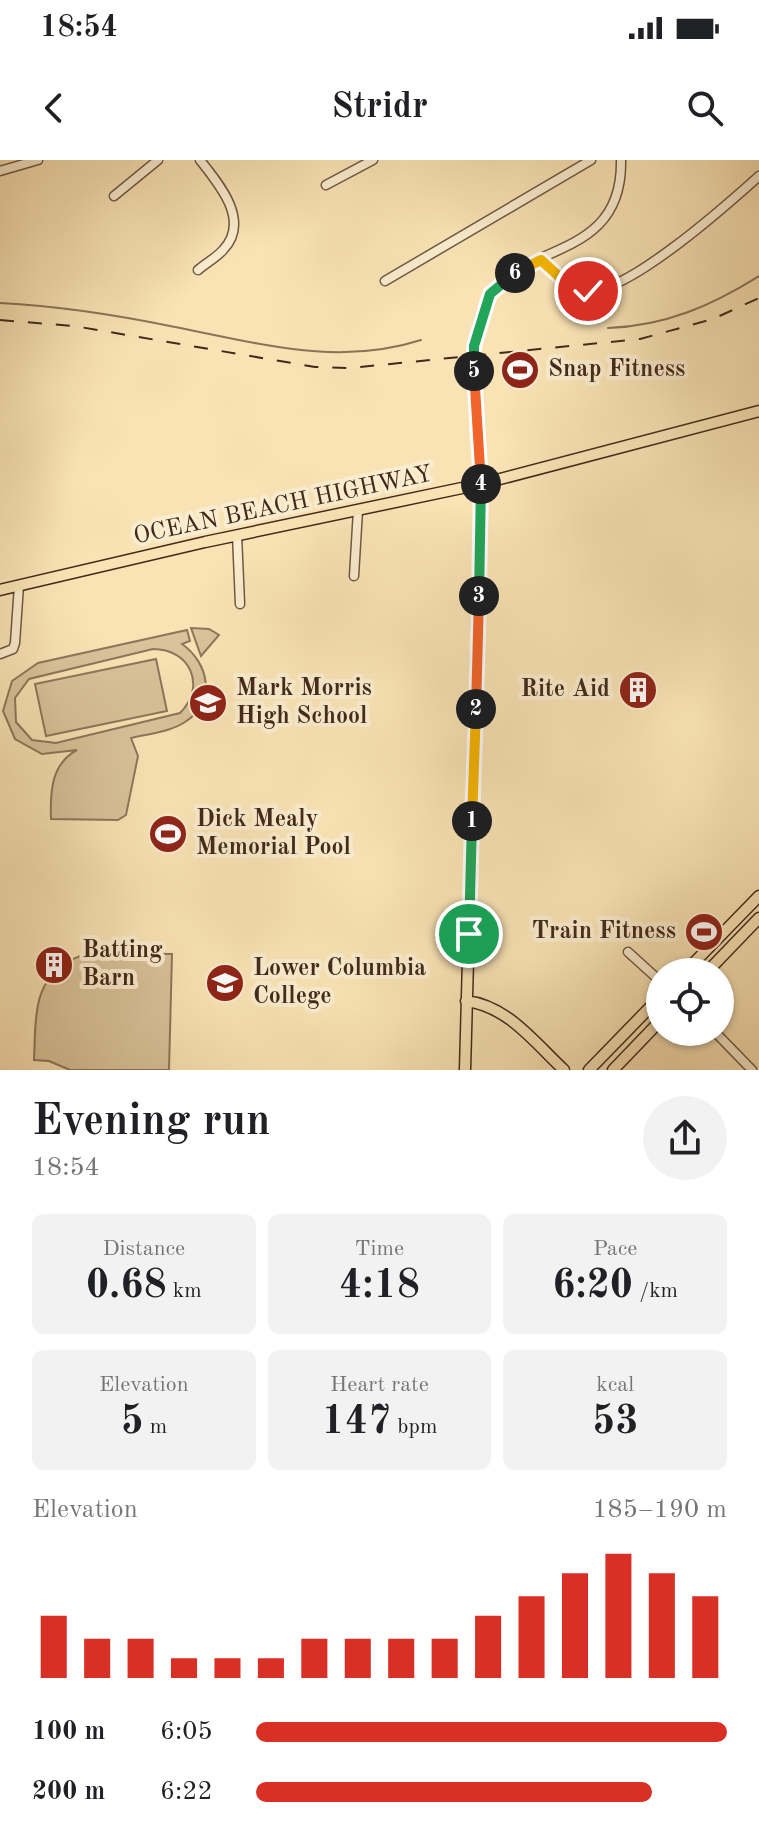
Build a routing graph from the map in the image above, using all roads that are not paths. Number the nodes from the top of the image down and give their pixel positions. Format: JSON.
{"nodes":[{"id":1,"x":38,"y":160,"type":"edge"},
{"id":2,"x":158,"y":160,"type":"edge"},
{"id":3,"x":200,"y":160,"type":"edge"},
{"id":4,"x":373,"y":160,"type":"edge"},
{"id":5,"x":591,"y":160,"type":"edge"},
{"id":6,"x":621,"y":160,"type":"edge"},
{"id":7,"x":0,"y":171,"type":"edge"},
{"id":8,"x":759,"y":176,"type":"edge"},
{"id":9,"x":326,"y":185,"type":"dead end"},
{"id":10,"x":114,"y":196,"type":"dead end"},
{"id":11,"x":541,"y":260,"type":"junction"},
{"id":12,"x":198,"y":270,"type":"dead end"},
{"id":13,"x":385,"y":281,"type":"dead end"},
{"id":14,"x":759,"y":411,"type":"edge"},
{"id":15,"x":481,"y":484,"type":"junction"},
{"id":16,"x":358,"y":510,"type":"junction"},
{"id":17,"x":237,"y":535,"type":"junction"},
{"id":18,"x":354,"y":576,"type":"dead end"},
{"id":19,"x":19,"y":585,"type":"junction"},
{"id":20,"x":0,"y":590,"type":"edge"},
{"id":21,"x":240,"y":604,"type":"dead end"},
{"id":22,"x":0,"y":654,"type":"edge"},
{"id":23,"x":759,"y":896,"type":"edge"},
{"id":24,"x":759,"y":918,"type":"edge"},
{"id":25,"x":628,"y":952,"type":"dead end"},
{"id":26,"x":699,"y":958,"type":"edge"},
{"id":27,"x":720,"y":958,"type":"edge"},
{"id":28,"x":646,"y":968,"type":"edge"},
{"id":29,"x":466,"y":1001,"type":"junction"},
{"id":30,"x":646,"y":1011,"type":"edge"},
{"id":31,"x":646,"y":1036,"type":"edge"},
{"id":32,"x":729,"y":1046,"type":"edge"},
{"id":33,"x":465,"y":1070,"type":"edge"},
{"id":34,"x":564,"y":1070,"type":"edge"},
{"id":35,"x":589,"y":1070,"type":"edge"},
{"id":36,"x":613,"y":1070,"type":"edge"},
{"id":37,"x":752,"y":1070,"type":"edge"}],
"edges":[{"from":1,"to":7,"type":"street"},
{"from":2,"to":10,"type":"street"},
{"from":3,"to":12,"type":"street"},
{"from":4,"to":9,"type":"street"},
{"from":5,"to":13,"type":"street"},
{"from":6,"to":11,"type":"street"},
{"from":8,"to":11,"type":"street"},
{"from":11,"to":15,"type":"street"},
{"from":14,"to":15,"type":"main road","name":"OCEAN BEACH HIGHWAY"},
{"from":15,"to":16,"type":"main road","name":"OCEAN BEACH HIGHWAY"},
{"from":15,"to":29,"type":"main road"},
{"from":16,"to":17,"type":"main road","name":"OCEAN BEACH HIGHWAY"},
{"from":16,"to":18,"type":"street"},
{"from":17,"to":19,"type":"main road","name":"OCEAN BEACH HIGHWAY"},
{"from":17,"to":21,"type":"street"},
{"from":19,"to":20,"type":"main road","name":"OCEAN BEACH HIGHWAY"},
{"from":19,"to":22,"type":"street"},
{"from":23,"to":26,"type":"main road"},
{"from":24,"to":27,"type":"main road"},
{"from":25,"to":28,"type":"street"},
{"from":29,"to":33,"type":"main road"},
{"from":29,"to":34,"type":"main road"},
{"from":30,"to":35,"type":"main road"},
{"from":31,"to":36,"type":"main road"},
{"from":32,"to":37,"type":"street"}]}
